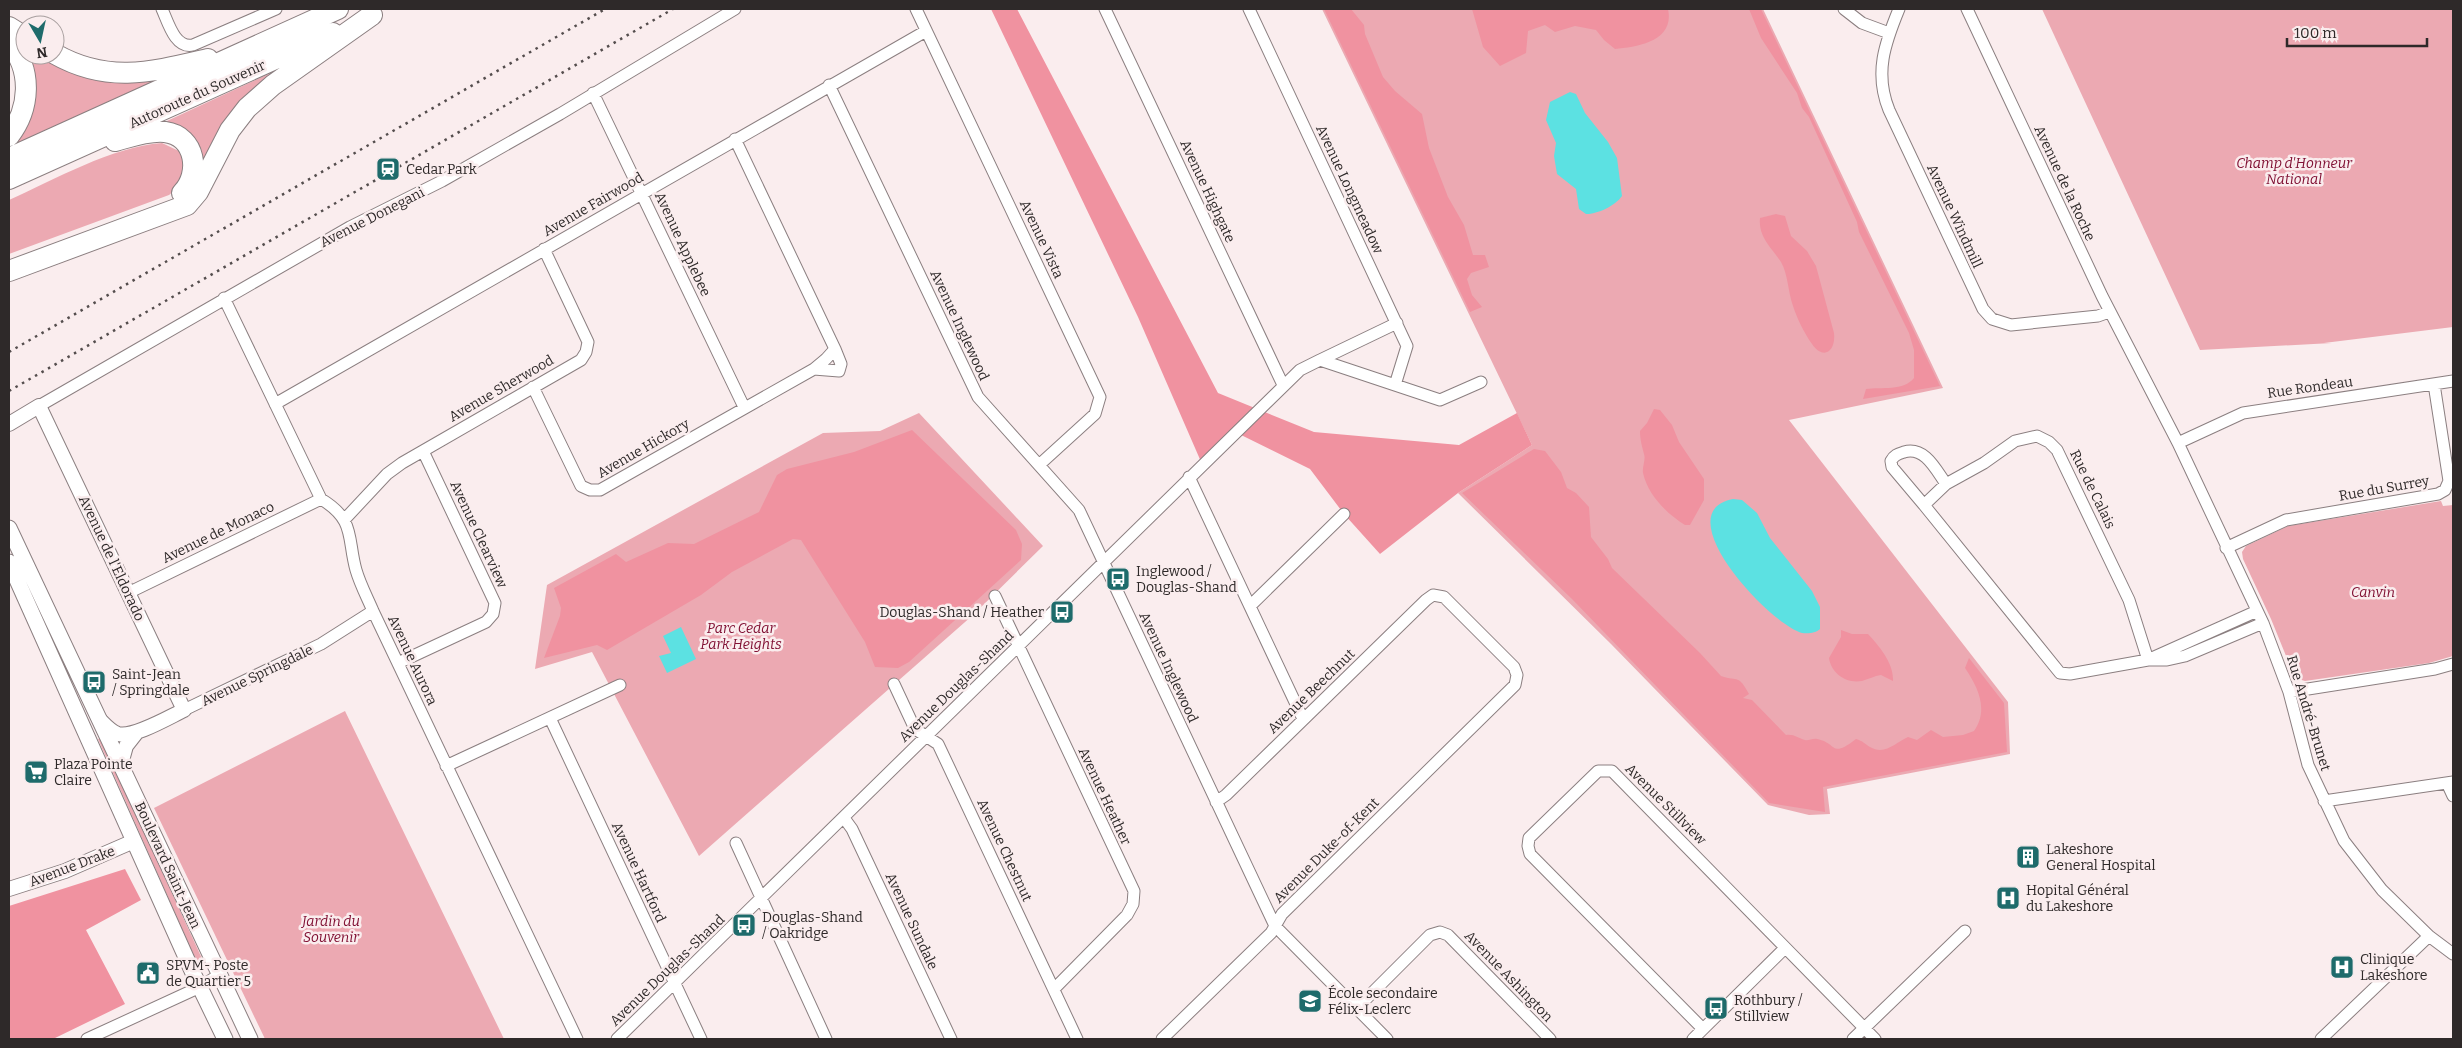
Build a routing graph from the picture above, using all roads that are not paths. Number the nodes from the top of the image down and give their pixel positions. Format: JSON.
{"nodes":[{"id":1,"x":162,"y":9,"type":"edge"},
{"id":2,"x":276,"y":9,"type":"edge"},
{"id":3,"x":338,"y":9,"type":"edge"},
{"id":4,"x":735,"y":9,"type":"edge"},
{"id":5,"x":916,"y":9,"type":"edge"},
{"id":6,"x":1105,"y":9,"type":"edge"},
{"id":7,"x":1249,"y":9,"type":"edge"},
{"id":8,"x":1844,"y":9,"type":"edge"},
{"id":9,"x":1899,"y":9,"type":"edge"},
{"id":10,"x":1967,"y":9,"type":"edge"},
{"id":11,"x":378,"y":12,"type":"edge"},
{"id":12,"x":926,"y":31,"type":"junction"},
{"id":13,"x":1889,"y":33,"type":"junction"},
{"id":14,"x":9,"y":43,"type":"edge"},
{"id":15,"x":251,"y":48,"type":"junction"},
{"id":16,"x":65,"y":59,"type":"edge"},
{"id":17,"x":828,"y":85,"type":"junction"},
{"id":18,"x":593,"y":93,"type":"junction"},
{"id":19,"x":9,"y":136,"type":"edge"},
{"id":20,"x":735,"y":139,"type":"junction"},
{"id":21,"x":64,"y":154,"type":"junction"},
{"id":22,"x":9,"y":158,"type":"edge"},
{"id":23,"x":9,"y":179,"type":"edge"},
{"id":24,"x":642,"y":192,"type":"junction"},
{"id":25,"x":544,"y":249,"type":"junction"},
{"id":26,"x":9,"y":261,"type":"edge"},
{"id":27,"x":9,"y":271,"type":"edge"},
{"id":28,"x":224,"y":298,"type":"junction"},
{"id":29,"x":2109,"y":312,"type":"junction"},
{"id":30,"x":1397,"y":324,"type":"junction"},
{"id":31,"x":834,"y":349,"type":"junction"},
{"id":32,"x":1320,"y":360,"type":"junction"},
{"id":33,"x":814,"y":369,"type":"junction"},
{"id":34,"x":2139,"y":369,"type":"joint"},
{"id":35,"x":2453,"y":381,"type":"edge"},
{"id":36,"x":1481,"y":382,"type":"dead end"},
{"id":37,"x":2434,"y":384,"type":"junction"},
{"id":38,"x":1283,"y":385,"type":"junction"},
{"id":39,"x":1395,"y":385,"type":"junction"},
{"id":40,"x":533,"y":387,"type":"junction"},
{"id":41,"x":275,"y":404,"type":"junction"},
{"id":42,"x":39,"y":406,"type":"junction"},
{"id":43,"x":744,"y":407,"type":"junction"},
{"id":44,"x":9,"y":424,"type":"edge"},
{"id":45,"x":2178,"y":443,"type":"junction"},
{"id":46,"x":423,"y":451,"type":"junction"},
{"id":47,"x":1039,"y":465,"type":"junction"},
{"id":48,"x":1189,"y":478,"type":"junction"},
{"id":49,"x":1946,"y":484,"type":"junction"},
{"id":50,"x":321,"y":499,"type":"junction"},
{"id":51,"x":1924,"y":505,"type":"junction"},
{"id":52,"x":1344,"y":514,"type":"dead end"},
{"id":53,"x":344,"y":520,"type":"junction"},
{"id":54,"x":9,"y":528,"type":"edge"},
{"id":55,"x":2226,"y":548,"type":"junction"},
{"id":56,"x":9,"y":562,"type":"edge"},
{"id":57,"x":1102,"y":562,"type":"junction"},
{"id":58,"x":128,"y":593,"type":"junction"},
{"id":59,"x":995,"y":596,"type":"dead end"},
{"id":60,"x":1426,"y":600,"type":"joint"},
{"id":61,"x":1250,"y":606,"type":"junction"},
{"id":62,"x":373,"y":610,"type":"junction"},
{"id":63,"x":2258,"y":611,"type":"junction"},
{"id":64,"x":2263,"y":623,"type":"junction"},
{"id":65,"x":1018,"y":647,"type":"junction"},
{"id":66,"x":2148,"y":660,"type":"junction"},
{"id":67,"x":398,"y":663,"type":"junction"},
{"id":68,"x":2453,"y":664,"type":"edge"},
{"id":69,"x":894,"y":684,"type":"dead end"},
{"id":70,"x":620,"y":685,"type":"dead end"},
{"id":71,"x":2289,"y":692,"type":"junction"},
{"id":72,"x":184,"y":710,"type":"junction"},
{"id":73,"x":550,"y":718,"type":"junction"},
{"id":74,"x":98,"y":719,"type":"junction"},
{"id":75,"x":1303,"y":719,"type":"junction"},
{"id":76,"x":137,"y":732,"type":"junction"},
{"id":77,"x":927,"y":736,"type":"junction"},
{"id":78,"x":121,"y":764,"type":"junction"},
{"id":79,"x":446,"y":766,"type":"junction"},
{"id":80,"x":2450,"y":782,"type":"edge"},
{"id":81,"x":2453,"y":796,"type":"edge"},
{"id":82,"x":2324,"y":801,"type":"junction"},
{"id":83,"x":1216,"y":802,"type":"junction"},
{"id":84,"x":844,"y":818,"type":"junction"},
{"id":85,"x":134,"y":841,"type":"junction"},
{"id":86,"x":736,"y":843,"type":"dead end"},
{"id":87,"x":9,"y":889,"type":"edge"},
{"id":88,"x":761,"y":898,"type":"junction"},
{"id":89,"x":1275,"y":926,"type":"junction"},
{"id":90,"x":1965,"y":931,"type":"dead end"},
{"id":91,"x":2429,"y":936,"type":"junction"},
{"id":92,"x":1785,"y":948,"type":"junction"},
{"id":93,"x":2453,"y":954,"type":"edge"},
{"id":94,"x":219,"y":975,"type":"junction"},
{"id":95,"x":674,"y":983,"type":"junction"},
{"id":96,"x":200,"y":987,"type":"junction"},
{"id":97,"x":1054,"y":989,"type":"junction"},
{"id":98,"x":1356,"y":1009,"type":"junction"},
{"id":99,"x":1865,"y":1028,"type":"junction"},
{"id":100,"x":1703,"y":1030,"type":"junction"},
{"id":101,"x":87,"y":1039,"type":"edge"},
{"id":102,"x":225,"y":1039,"type":"edge"},
{"id":103,"x":250,"y":1039,"type":"edge"},
{"id":104,"x":577,"y":1039,"type":"edge"},
{"id":105,"x":617,"y":1039,"type":"edge"},
{"id":106,"x":701,"y":1039,"type":"edge"},
{"id":107,"x":826,"y":1039,"type":"edge"},
{"id":108,"x":951,"y":1039,"type":"edge"},
{"id":109,"x":1077,"y":1039,"type":"edge"},
{"id":110,"x":1162,"y":1039,"type":"edge"},
{"id":111,"x":1386,"y":1039,"type":"edge"},
{"id":112,"x":1550,"y":1039,"type":"edge"},
{"id":113,"x":1693,"y":1039,"type":"edge"},
{"id":114,"x":1853,"y":1039,"type":"edge"},
{"id":115,"x":1875,"y":1039,"type":"edge"},
{"id":116,"x":2321,"y":1039,"type":"edge"}],
"edges":[{"from":1,"to":2,"type":"street"},
{"from":3,"to":15,"type":"highway","name":"Autoroute du Souvenir"},
{"from":4,"to":18,"type":"street","name":"Avenue Donegani"},
{"from":5,"to":12,"type":"street","name":"Avenue Vista"},
{"from":6,"to":38,"type":"street","name":"Avenue Highgate"},
{"from":7,"to":30,"type":"street","name":"Avenue Longmeadow"},
{"from":8,"to":13,"type":"street"},
{"from":9,"to":13,"type":"street","name":"Avenue Windmill"},
{"from":10,"to":29,"type":"street","name":"Avenue de la Roche"},
{"from":11,"to":21,"type":"highway","name":"Autoroute du Souvenir"},
{"from":11,"to":27,"type":"highway"},
{"from":12,"to":17,"type":"street","name":"Avenue Fairwood"},
{"from":12,"to":47,"type":"street","name":"Avenue Vista"},
{"from":13,"to":29,"type":"street","name":"Avenue Windmill"},
{"from":14,"to":19,"type":"highway"},
{"from":15,"to":16,"type":"highway"},
{"from":15,"to":22,"type":"highway","name":"Autoroute du Souvenir"},
{"from":17,"to":20,"type":"street","name":"Avenue Fairwood"},
{"from":17,"to":47,"type":"street","name":"Avenue Inglewood"},
{"from":18,"to":24,"type":"street","name":"Avenue Applebee"},
{"from":18,"to":28,"type":"street","name":"Avenue Donegani"},
{"from":20,"to":24,"type":"street","name":"Avenue Fairwood"},
{"from":20,"to":31,"type":"street"},
{"from":21,"to":23,"type":"highway","name":"Autoroute du Souvenir"},
{"from":21,"to":26,"type":"highway"},
{"from":24,"to":25,"type":"street","name":"Avenue Fairwood"},
{"from":24,"to":43,"type":"street","name":"Avenue Applebee"},
{"from":25,"to":40,"type":"street","name":"Avenue Sherwood"},
{"from":25,"to":41,"type":"street","name":"Avenue Fairwood"},
{"from":28,"to":41,"type":"street","name":"Avenue Aurora"},
{"from":28,"to":42,"type":"street","name":"Avenue Donegani"},
{"from":29,"to":34,"type":"street","name":"Avenue de la Roche"},
{"from":30,"to":32,"type":"street","name":"Avenue Douglas-Shand"},
{"from":30,"to":39,"type":"street","name":"Avenue Longmeadow"},
{"from":31,"to":33,"type":"street","name":"Avenue Hickory"},
{"from":31,"to":33,"type":"street"},
{"from":32,"to":38,"type":"street","name":"Avenue Douglas-Shand"},
{"from":32,"to":39,"type":"street"},
{"from":33,"to":43,"type":"street","name":"Avenue Hickory"},
{"from":34,"to":45,"type":"street","name":"Rue André-Brunet"},
{"from":35,"to":37,"type":"street","name":"Rue Rondeau"},
{"from":36,"to":39,"type":"street"},
{"from":37,"to":45,"type":"street","name":"Rue Rondeau"},
{"from":37,"to":55,"type":"street","name":"Rue du Surrey"},
{"from":38,"to":48,"type":"street","name":"Avenue Douglas-Shand"},
{"from":40,"to":43,"type":"street","name":"Avenue Hickory"},
{"from":40,"to":46,"type":"street","name":"Avenue Sherwood"},
{"from":41,"to":50,"type":"street","name":"Avenue Aurora"},
{"from":42,"to":44,"type":"street","name":"Avenue Donegani"},
{"from":42,"to":58,"type":"street","name":"Avenue de l'Eldorado"},
{"from":45,"to":55,"type":"street","name":"Rue André-Brunet"},
{"from":46,"to":53,"type":"street","name":"Avenue Sherwood"},
{"from":46,"to":67,"type":"street","name":"Avenue Clearview"},
{"from":47,"to":57,"type":"street","name":"Avenue Inglewood"},
{"from":48,"to":57,"type":"street","name":"Avenue Douglas-Shand"},
{"from":48,"to":61,"type":"street"},
{"from":49,"to":51,"type":"street","name":"Rue de Calais"},
{"from":49,"to":51,"type":"street"},
{"from":49,"to":66,"type":"street","name":"Rue de Calais"},
{"from":50,"to":53,"type":"street","name":"Avenue Aurora"},
{"from":50,"to":58,"type":"street","name":"Avenue de Monaco"},
{"from":51,"to":66,"type":"street"},
{"from":52,"to":61,"type":"street"},
{"from":53,"to":62,"type":"street","name":"Avenue Aurora"},
{"from":54,"to":74,"type":"main road","name":"Boulevard Saint-Jean"},
{"from":55,"to":63,"type":"street","name":"Rue André-Brunet"},
{"from":56,"to":85,"type":"main road","name":"Boulevard Saint-Jean"},
{"from":57,"to":65,"type":"street","name":"Avenue Douglas-Shand"},
{"from":57,"to":83,"type":"street","name":"Avenue Inglewood"},
{"from":58,"to":72,"type":"street","name":"Avenue de l'Eldorado"},
{"from":59,"to":65,"type":"street","name":"Avenue Heather"},
{"from":60,"to":75,"type":"street","name":"Avenue Beechnut"},
{"from":60,"to":89,"type":"street","name":"Avenue Duke-of-Kent"},
{"from":61,"to":75,"type":"street"},
{"from":62,"to":67,"type":"street","name":"Avenue Aurora"},
{"from":62,"to":72,"type":"street","name":"Avenue Springdale"},
{"from":63,"to":64,"type":"street","name":"Rue André-Brunet"},
{"from":63,"to":66,"type":"street"},
{"from":64,"to":66,"type":"street"},
{"from":64,"to":71,"type":"street","name":"Rue André-Brunet"},
{"from":65,"to":77,"type":"street","name":"Avenue Douglas-Shand"},
{"from":65,"to":97,"type":"street","name":"Avenue Heather"},
{"from":67,"to":79,"type":"street","name":"Avenue Aurora"},
{"from":68,"to":71,"type":"street"},
{"from":69,"to":77,"type":"street","name":"Avenue Chestnut"},
{"from":70,"to":73,"type":"street"},
{"from":71,"to":82,"type":"street","name":"Rue André-Brunet"},
{"from":72,"to":76,"type":"street","name":"Avenue Springdale"},
{"from":73,"to":79,"type":"street"},
{"from":73,"to":95,"type":"street","name":"Avenue Hartford"},
{"from":74,"to":76,"type":"street"},
{"from":74,"to":78,"type":"main road","name":"Boulevard Saint-Jean"},
{"from":75,"to":83,"type":"street","name":"Avenue Beechnut"},
{"from":76,"to":78,"type":"street"},
{"from":77,"to":84,"type":"street","name":"Avenue Douglas-Shand"},
{"from":77,"to":97,"type":"street","name":"Avenue Chestnut"},
{"from":78,"to":94,"type":"main road","name":"Boulevard Saint-Jean"},
{"from":79,"to":104,"type":"street","name":"Avenue Aurora"},
{"from":80,"to":81,"type":"street"},
{"from":80,"to":82,"type":"street"},
{"from":82,"to":91,"type":"street","name":"Rue André-Brunet"},
{"from":83,"to":89,"type":"street","name":"Avenue Inglewood"},
{"from":84,"to":88,"type":"street","name":"Avenue Douglas-Shand"},
{"from":84,"to":108,"type":"street","name":"Avenue Sundale"},
{"from":85,"to":87,"type":"street","name":"Avenue Drake"},
{"from":85,"to":96,"type":"main road","name":"Boulevard Saint-Jean"},
{"from":86,"to":88,"type":"street"},
{"from":88,"to":95,"type":"street","name":"Avenue Douglas-Shand"},
{"from":88,"to":107,"type":"street"},
{"from":89,"to":98,"type":"street","name":"Avenue Inglewood"},
{"from":89,"to":110,"type":"street","name":"Avenue Duke-of-Kent"},
{"from":90,"to":99,"type":"street"},
{"from":91,"to":93,"type":"street","name":"Rue André-Brunet"},
{"from":91,"to":116,"type":"street"},
{"from":92,"to":99,"type":"street","name":"Avenue Stillview"},
{"from":92,"to":100,"type":"street"},
{"from":92,"to":100,"type":"street","name":"Avenue Stillview"},
{"from":94,"to":96,"type":"street"},
{"from":94,"to":103,"type":"main road","name":"Boulevard Saint-Jean"},
{"from":95,"to":105,"type":"street","name":"Avenue Douglas-Shand"},
{"from":95,"to":106,"type":"street","name":"Avenue Hartford"},
{"from":96,"to":101,"type":"street"},
{"from":96,"to":102,"type":"main road","name":"Boulevard Saint-Jean"},
{"from":97,"to":109,"type":"street","name":"Avenue Chestnut"},
{"from":98,"to":111,"type":"street","name":"Avenue Inglewood"},
{"from":98,"to":112,"type":"street","name":"Avenue Ashington"},
{"from":99,"to":114,"type":"street"},
{"from":99,"to":115,"type":"street","name":"Avenue Stillview"},
{"from":100,"to":113,"type":"street"}]}
